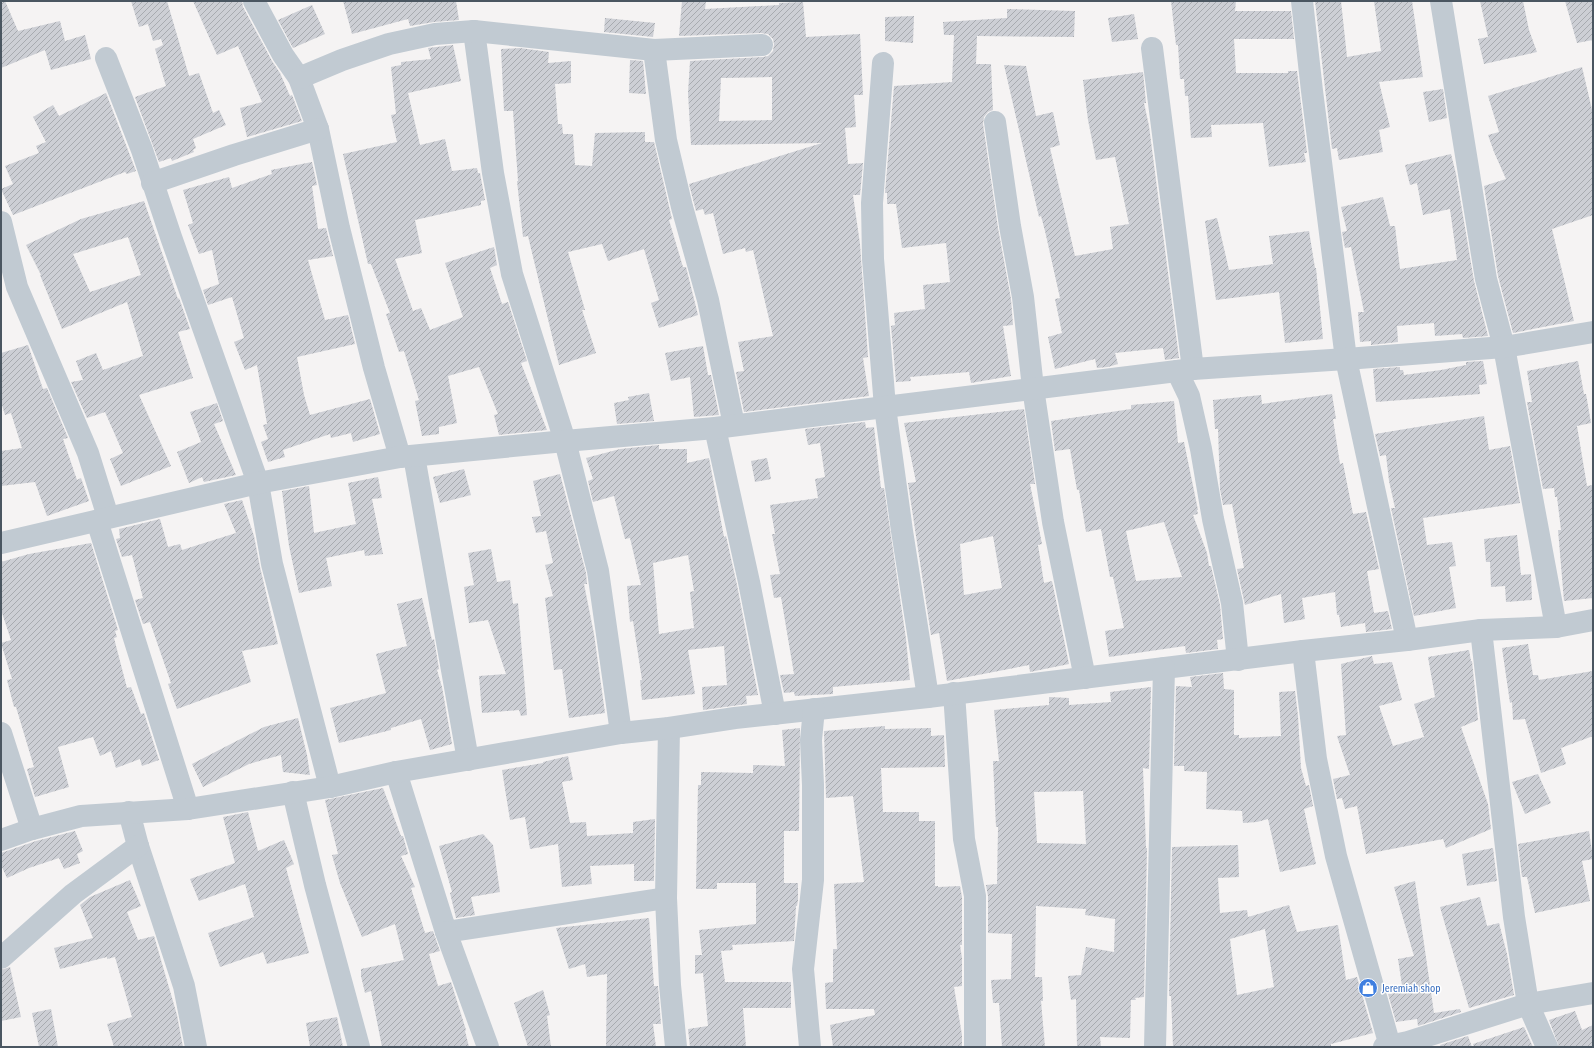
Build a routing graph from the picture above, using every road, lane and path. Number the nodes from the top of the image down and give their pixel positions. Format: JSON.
{"nodes":[{"id":1,"x":254,"y":1,"type":"edge"},
{"id":2,"x":1302,"y":1,"type":"edge"},
{"id":3,"x":1441,"y":1,"type":"edge"},
{"id":4,"x":474,"y":31,"type":"junction"},
{"id":5,"x":762,"y":45,"type":"dead end"},
{"id":6,"x":1152,"y":48,"type":"dead end"},
{"id":7,"x":654,"y":50,"type":"junction"},
{"id":8,"x":106,"y":58,"type":"dead end"},
{"id":9,"x":883,"y":63,"type":"dead end"},
{"id":10,"x":300,"y":78,"type":"junction"},
{"id":11,"x":995,"y":122,"type":"dead end"},
{"id":12,"x":318,"y":129,"type":"junction"},
{"id":13,"x":152,"y":183,"type":"junction"},
{"id":14,"x":1,"y":222,"type":"edge"},
{"id":15,"x":1593,"y":332,"type":"edge"},
{"id":16,"x":1504,"y":347,"type":"junction"},
{"id":17,"x":1346,"y":359,"type":"junction"},
{"id":18,"x":1185,"y":370,"type":"junction"},
{"id":19,"x":1033,"y":388,"type":"junction"},
{"id":20,"x":885,"y":407,"type":"junction"},
{"id":21,"x":725,"y":427,"type":"junction"},
{"id":22,"x":566,"y":441,"type":"junction"},
{"id":23,"x":407,"y":456,"type":"junction"},
{"id":24,"x":258,"y":483,"type":"junction"},
{"id":25,"x":102,"y":519,"type":"junction"},
{"id":26,"x":1,"y":543,"type":"edge"},
{"id":27,"x":1593,"y":620,"type":"edge"},
{"id":28,"x":1556,"y":627,"type":"junction"},
{"id":29,"x":1482,"y":630,"type":"junction"},
{"id":30,"x":1407,"y":640,"type":"junction"},
{"id":31,"x":1303,"y":651,"type":"junction"},
{"id":32,"x":1238,"y":660,"type":"junction"},
{"id":33,"x":1164,"y":668,"type":"junction"},
{"id":34,"x":1085,"y":678,"type":"junction"},
{"id":35,"x":954,"y":693,"type":"junction"},
{"id":36,"x":928,"y":697,"type":"junction"},
{"id":37,"x":814,"y":709,"type":"junction"},
{"id":38,"x":775,"y":714,"type":"junction"},
{"id":39,"x":669,"y":728,"type":"junction"},
{"id":40,"x":1,"y":733,"type":"edge"},
{"id":41,"x":621,"y":733,"type":"junction"},
{"id":42,"x":468,"y":760,"type":"junction"},
{"id":43,"x":396,"y":772,"type":"junction"},
{"id":44,"x":330,"y":787,"type":"junction"},
{"id":45,"x":293,"y":792,"type":"junction"},
{"id":46,"x":188,"y":809,"type":"junction"},
{"id":47,"x":129,"y":812,"type":"junction"},
{"id":48,"x":32,"y":829,"type":"junction"},
{"id":49,"x":1,"y":840,"type":"edge"},
{"id":50,"x":138,"y":846,"type":"junction"},
{"id":51,"x":666,"y":898,"type":"junction"},
{"id":52,"x":446,"y":932,"type":"junction"},
{"id":53,"x":1,"y":958,"type":"edge"},
{"id":54,"x":1593,"y":992,"type":"edge"},
{"id":55,"x":1528,"y":1004,"type":"junction"},
{"id":56,"x":1398,"y":1045,"type":"edge"},
{"id":57,"x":196,"y":1047,"type":"edge"},
{"id":58,"x":359,"y":1047,"type":"edge"},
{"id":59,"x":488,"y":1047,"type":"edge"},
{"id":60,"x":676,"y":1047,"type":"edge"},
{"id":61,"x":810,"y":1047,"type":"edge"},
{"id":62,"x":975,"y":1047,"type":"edge"},
{"id":63,"x":1155,"y":1047,"type":"edge"},
{"id":64,"x":1547,"y":1047,"type":"edge"}],
"edges":[{"from":1,"to":10,"type":"street"},
{"from":2,"to":17,"type":"street"},
{"from":3,"to":16,"type":"street"},
{"from":4,"to":7,"type":"street"},
{"from":4,"to":10,"type":"street"},
{"from":4,"to":22,"type":"street"},
{"from":5,"to":7,"type":"street"},
{"from":6,"to":18,"type":"street"},
{"from":7,"to":21,"type":"street"},
{"from":8,"to":13,"type":"street"},
{"from":9,"to":20,"type":"street"},
{"from":10,"to":12,"type":"street"},
{"from":11,"to":19,"type":"street"},
{"from":12,"to":13,"type":"street"},
{"from":12,"to":23,"type":"street"},
{"from":13,"to":24,"type":"street"},
{"from":14,"to":25,"type":"street"},
{"from":15,"to":16,"type":"street"},
{"from":16,"to":17,"type":"street"},
{"from":16,"to":28,"type":"street"},
{"from":17,"to":18,"type":"street"},
{"from":17,"to":30,"type":"street"},
{"from":18,"to":19,"type":"street"},
{"from":18,"to":32,"type":"street"},
{"from":19,"to":20,"type":"street"},
{"from":19,"to":34,"type":"street"},
{"from":20,"to":21,"type":"street"},
{"from":20,"to":36,"type":"street"},
{"from":21,"to":22,"type":"street"},
{"from":21,"to":38,"type":"street"},
{"from":22,"to":23,"type":"street"},
{"from":22,"to":41,"type":"street"},
{"from":23,"to":24,"type":"street"},
{"from":23,"to":42,"type":"street"},
{"from":24,"to":25,"type":"street"},
{"from":24,"to":44,"type":"street"},
{"from":25,"to":26,"type":"street"},
{"from":25,"to":46,"type":"street"},
{"from":27,"to":28,"type":"street"},
{"from":28,"to":29,"type":"street"},
{"from":29,"to":30,"type":"street"},
{"from":29,"to":55,"type":"street"},
{"from":30,"to":31,"type":"street"},
{"from":31,"to":32,"type":"street"},
{"from":31,"to":56,"type":"street"},
{"from":32,"to":33,"type":"street"},
{"from":33,"to":34,"type":"street"},
{"from":33,"to":63,"type":"street"},
{"from":34,"to":35,"type":"street"},
{"from":35,"to":36,"type":"street"},
{"from":35,"to":62,"type":"street"},
{"from":36,"to":37,"type":"street"},
{"from":37,"to":38,"type":"street"},
{"from":37,"to":61,"type":"street"},
{"from":38,"to":39,"type":"street"},
{"from":39,"to":41,"type":"street"},
{"from":39,"to":51,"type":"street"},
{"from":40,"to":48,"type":"street"},
{"from":41,"to":42,"type":"street"},
{"from":42,"to":43,"type":"street"},
{"from":43,"to":44,"type":"street"},
{"from":43,"to":52,"type":"street"},
{"from":44,"to":45,"type":"street"},
{"from":45,"to":46,"type":"street"},
{"from":45,"to":58,"type":"street"},
{"from":46,"to":47,"type":"street"},
{"from":47,"to":48,"type":"street"},
{"from":47,"to":50,"type":"street"},
{"from":48,"to":49,"type":"street"},
{"from":50,"to":53,"type":"street"},
{"from":50,"to":57,"type":"street"},
{"from":51,"to":52,"type":"street"},
{"from":51,"to":60,"type":"street"},
{"from":52,"to":59,"type":"street"},
{"from":54,"to":55,"type":"street"},
{"from":55,"to":56,"type":"street"},
{"from":55,"to":64,"type":"street"}]}
